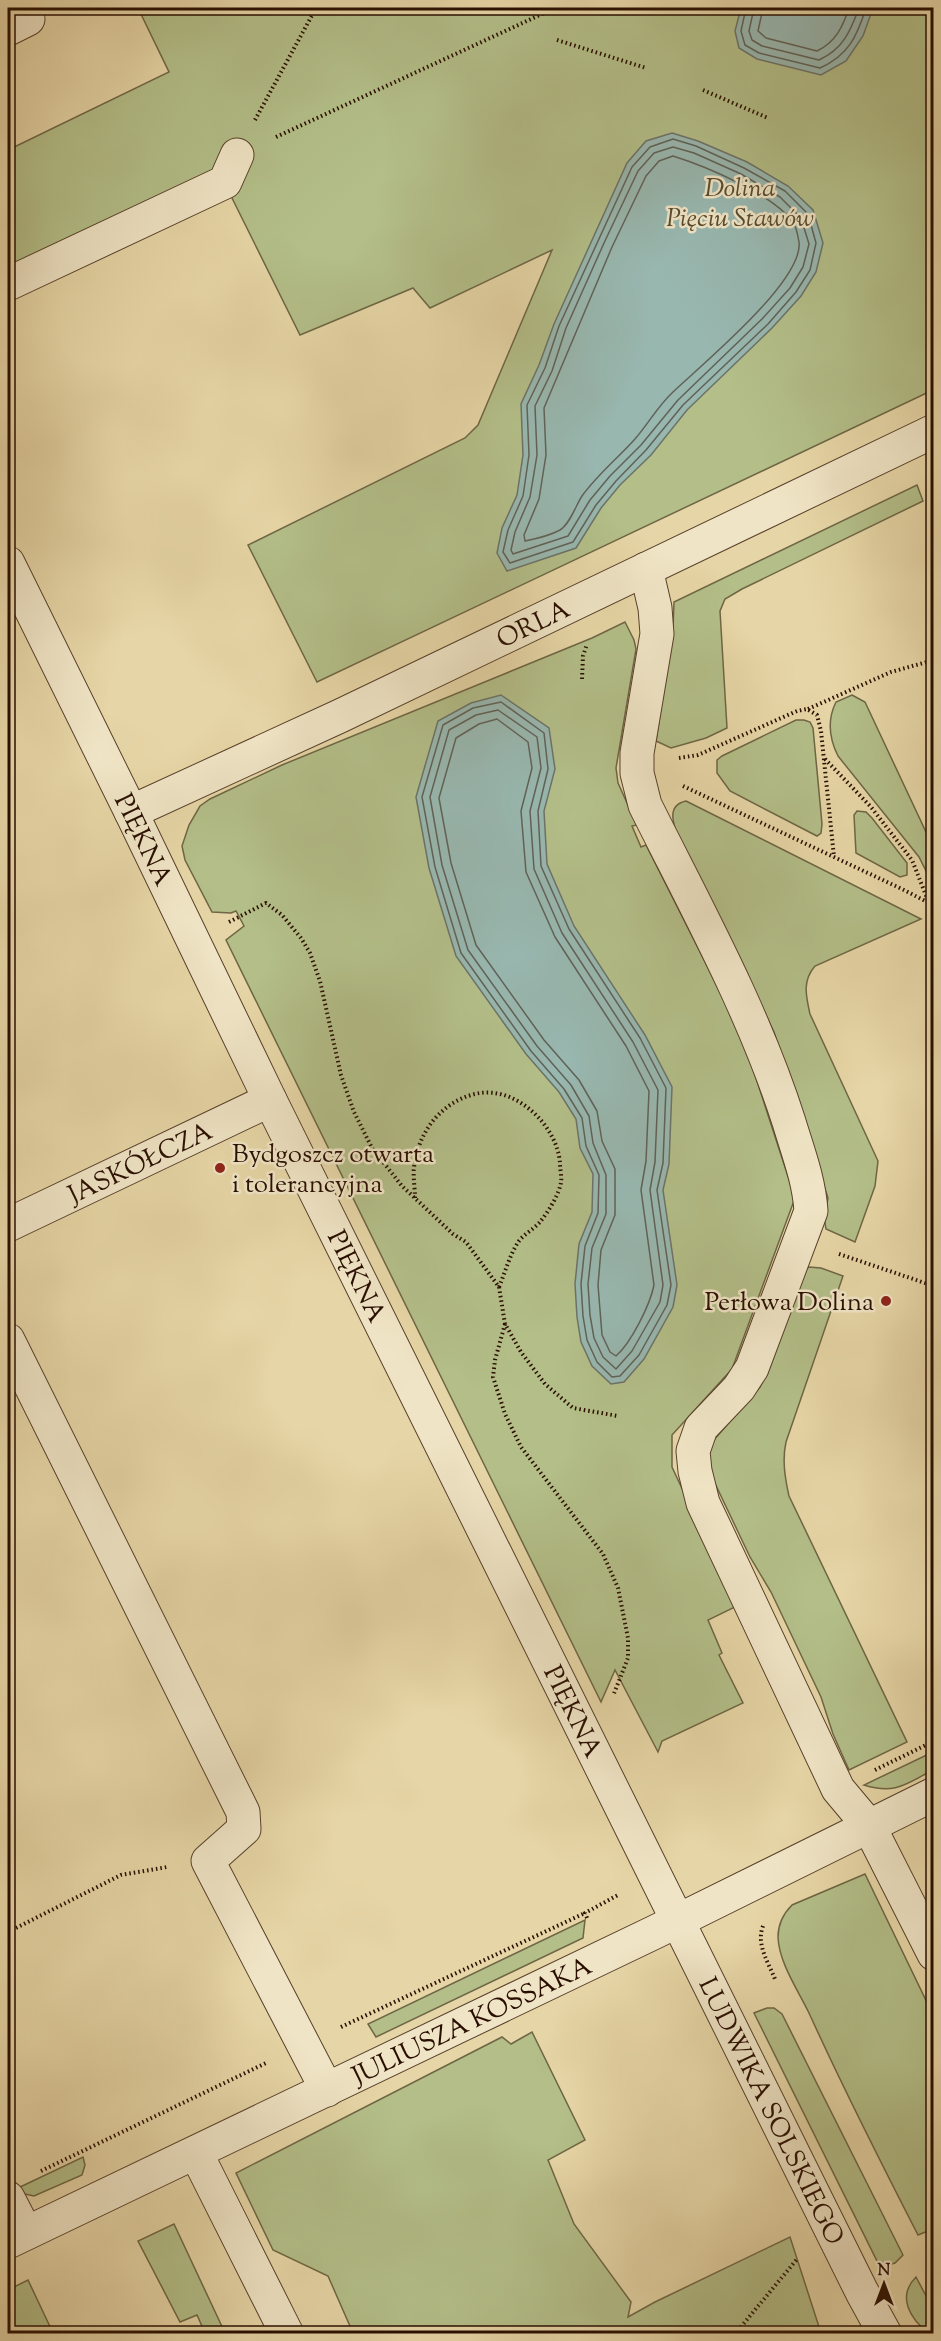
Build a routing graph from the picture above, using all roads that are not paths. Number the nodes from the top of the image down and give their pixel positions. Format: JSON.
{"nodes":[{"id":1,"x":237,"y":155,"type":"road end"},
{"id":2,"x":8,"y":284,"type":"edge"},
{"id":3,"x":933,"y":431,"type":"edge"},
{"id":4,"x":8,"y":563,"type":"edge"},
{"id":5,"x":646,"y":569,"type":"junction"},
{"id":6,"x":131,"y":812,"type":"junction"},
{"id":7,"x":270,"y":1100,"type":"junction"},
{"id":8,"x":8,"y":1225,"type":"edge"},
{"id":9,"x":8,"y":1340,"type":"edge"},
{"id":10,"x":933,"y":1794,"type":"edge"},
{"id":11,"x":869,"y":1826,"type":"junction"},
{"id":12,"x":677,"y":1921,"type":"junction"},
{"id":13,"x":933,"y":1954,"type":"edge"},
{"id":14,"x":327,"y":2090,"type":"junction"},
{"id":15,"x":196,"y":2153,"type":"junction"},
{"id":16,"x":8,"y":2198,"type":"edge"},
{"id":17,"x":17,"y":2238,"type":"edge"},
{"id":18,"x":287,"y":2334,"type":"edge"},
{"id":19,"x":885,"y":2334,"type":"edge"}],
"edges":[{"from":1,"to":2,"type":"street"},
{"from":3,"to":5,"type":"street","name":"ORLA"},
{"from":4,"to":6,"type":"street","name":"PIĘKNA"},
{"from":5,"to":6,"type":"street","name":"ORLA"},
{"from":5,"to":11,"type":"street"},
{"from":6,"to":7,"type":"street","name":"PIĘKNA"},
{"from":7,"to":8,"type":"street","name":"JASKÓŁCZA"},
{"from":7,"to":12,"type":"street","name":"PIĘKNA"},
{"from":9,"to":14,"type":"street"},
{"from":10,"to":11,"type":"street","name":"JULIUSZA KOSSAKA"},
{"from":11,"to":12,"type":"street","name":"JULIUSZA KOSSAKA"},
{"from":11,"to":13,"type":"street"},
{"from":12,"to":14,"type":"street","name":"JULIUSZA KOSSAKA"},
{"from":12,"to":19,"type":"street","name":"LUDWIKA SOLSKIEGO"},
{"from":14,"to":15,"type":"street","name":"JULIUSZA KOSSAKA"},
{"from":15,"to":17,"type":"street","name":"JULIUSZA KOSSAKA"},
{"from":15,"to":18,"type":"street"},
{"from":16,"to":17,"type":"street"}]}
